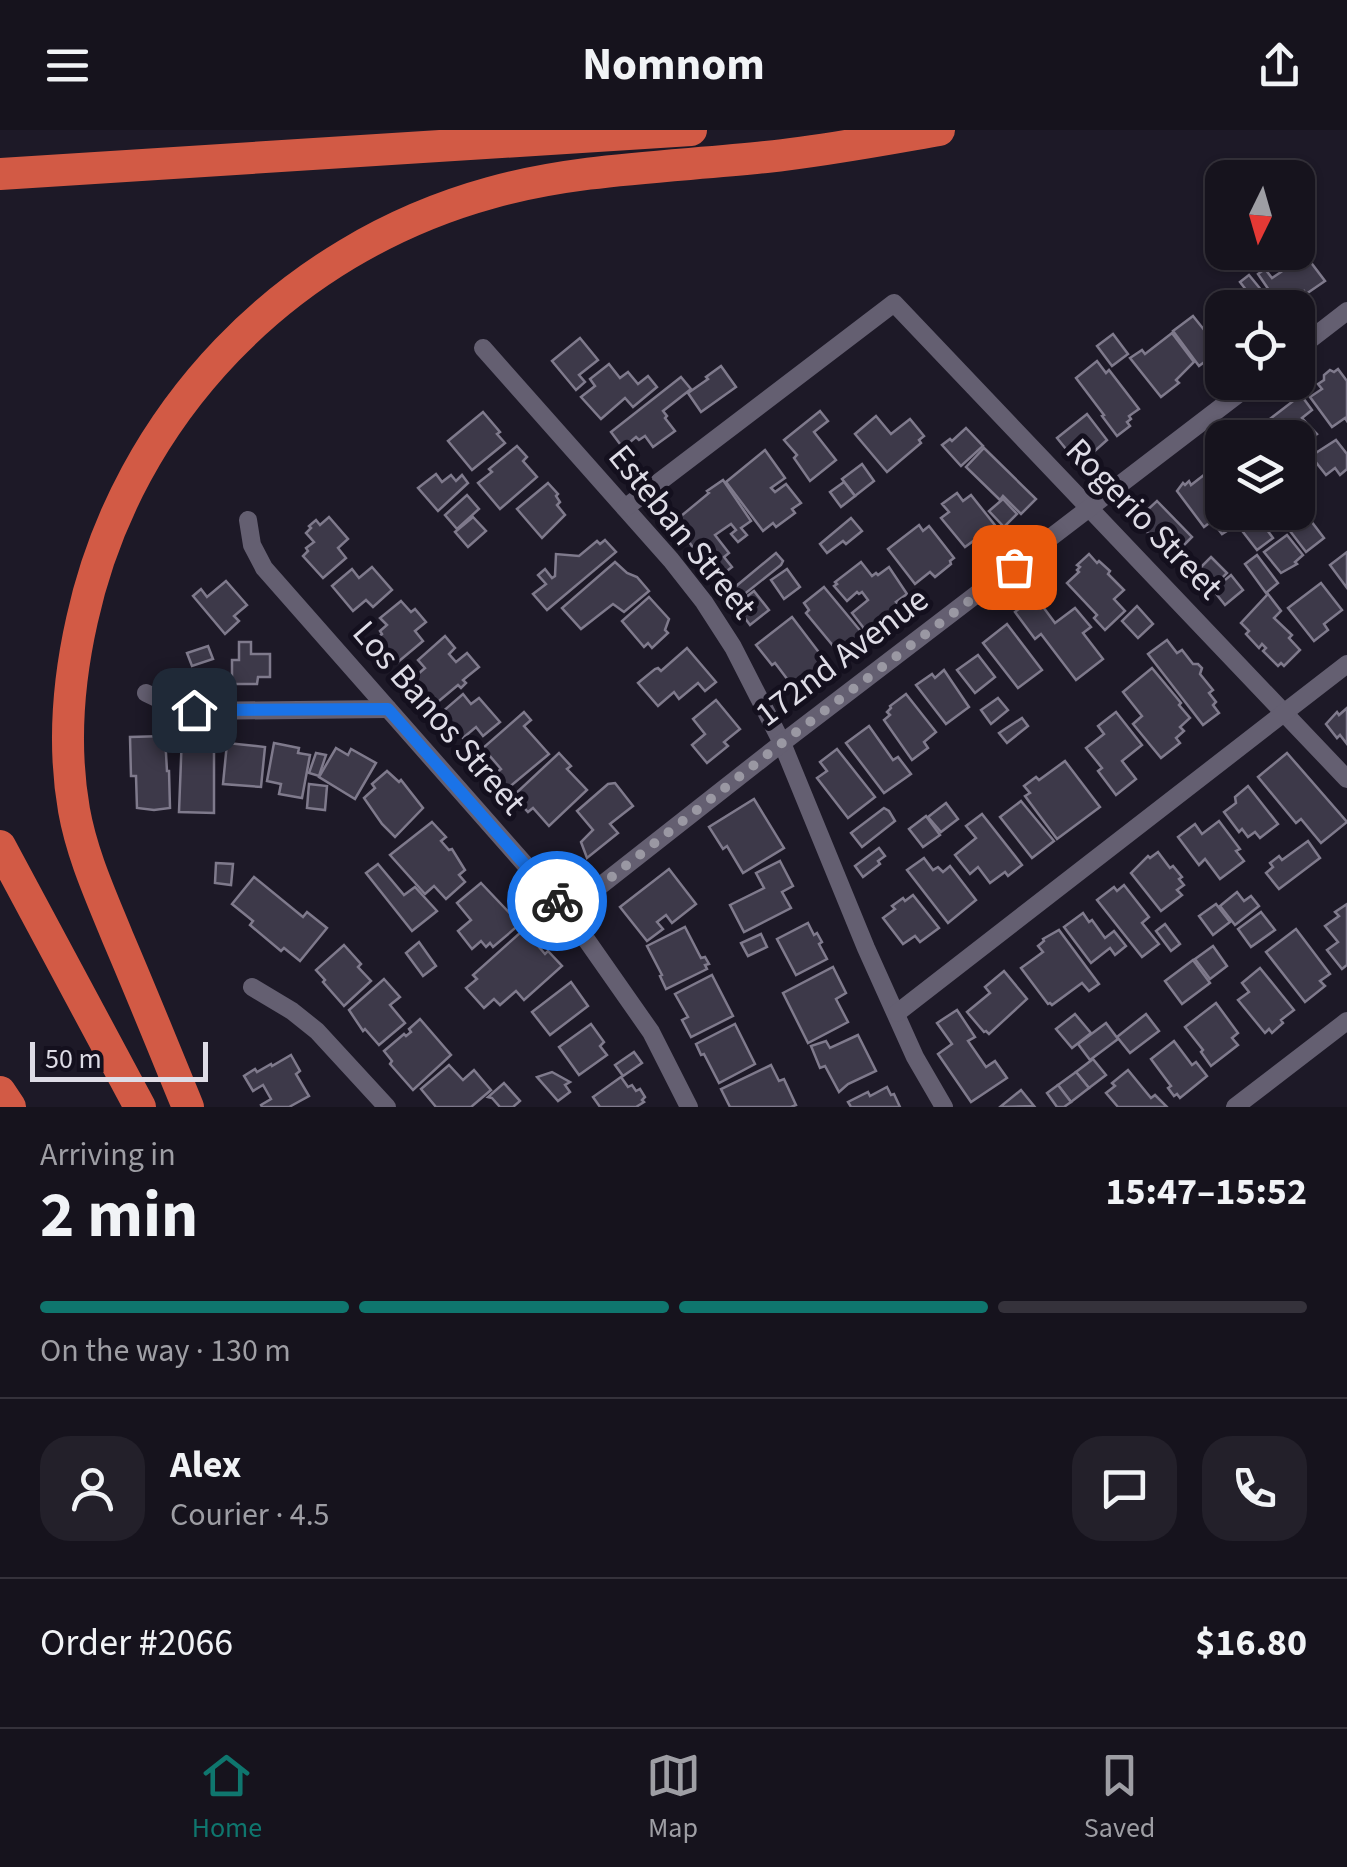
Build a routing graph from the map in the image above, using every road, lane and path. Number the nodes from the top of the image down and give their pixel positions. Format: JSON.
{"nodes":[{"id":1,"x":691,"y":130,"type":"edge"},
{"id":2,"x":940,"y":130,"type":"edge"},
{"id":3,"x":0,"y":176,"type":"edge"},
{"id":4,"x":1347,"y":310,"type":"edge"},
{"id":5,"x":1315,"y":335,"type":"edge"},
{"id":6,"x":483,"y":348,"type":"dead end"},
{"id":7,"x":1231,"y":400,"type":"edge"},
{"id":8,"x":625,"y":508,"type":"junction"},
{"id":9,"x":1090,"y":509,"type":"junction"},
{"id":10,"x":248,"y":520,"type":"dead end"},
{"id":11,"x":1347,"y":664,"type":"edge"},
{"id":12,"x":146,"y":693,"type":"dead end"},
{"id":13,"x":388,"y":709,"type":"junction"},
{"id":14,"x":1284,"y":713,"type":"junction"},
{"id":15,"x":782,"y":743,"type":"junction"},
{"id":16,"x":1347,"y":779,"type":"edge"},
{"id":17,"x":0,"y":846,"type":"edge"},
{"id":18,"x":567,"y":912,"type":"junction"},
{"id":19,"x":252,"y":987,"type":"dead end"},
{"id":20,"x":896,"y":1013,"type":"junction"},
{"id":21,"x":1347,"y":1021,"type":"edge"},
{"id":22,"x":0,"y":1092,"type":"edge"},
{"id":23,"x":10,"y":1107,"type":"edge"},
{"id":24,"x":140,"y":1107,"type":"edge"},
{"id":25,"x":188,"y":1107,"type":"edge"},
{"id":26,"x":387,"y":1107,"type":"edge"},
{"id":27,"x":689,"y":1107,"type":"edge"},
{"id":28,"x":944,"y":1107,"type":"edge"},
{"id":29,"x":1235,"y":1107,"type":"edge"}],
"edges":[{"from":1,"to":3,"type":"highway"},
{"from":2,"to":25,"type":"highway"},
{"from":4,"to":5,"type":"street"},
{"from":6,"to":8,"type":"street","name":"Esteban Street"},
{"from":7,"to":9,"type":"street","name":"172nd Avenue"},
{"from":8,"to":9,"type":"street","name":"Rogerio Street"},
{"from":8,"to":15,"type":"street","name":"Esteban Street"},
{"from":9,"to":14,"type":"street","name":"Rogerio Street"},
{"from":9,"to":15,"type":"street","name":"172nd Avenue"},
{"from":10,"to":13,"type":"street","name":"Los Banos Street"},
{"from":11,"to":14,"type":"street"},
{"from":12,"to":13,"type":"street"},
{"from":13,"to":18,"type":"street","name":"Los Banos Street"},
{"from":14,"to":16,"type":"street","name":"Rogerio Street"},
{"from":14,"to":20,"type":"street"},
{"from":15,"to":18,"type":"street","name":"172nd Avenue"},
{"from":15,"to":20,"type":"street","name":"Esteban Street"},
{"from":17,"to":24,"type":"highway"},
{"from":18,"to":27,"type":"street","name":"Los Banos Street"},
{"from":19,"to":26,"type":"street"},
{"from":20,"to":28,"type":"street","name":"Esteban Street"},
{"from":21,"to":29,"type":"street"},
{"from":22,"to":23,"type":"highway"}]}
